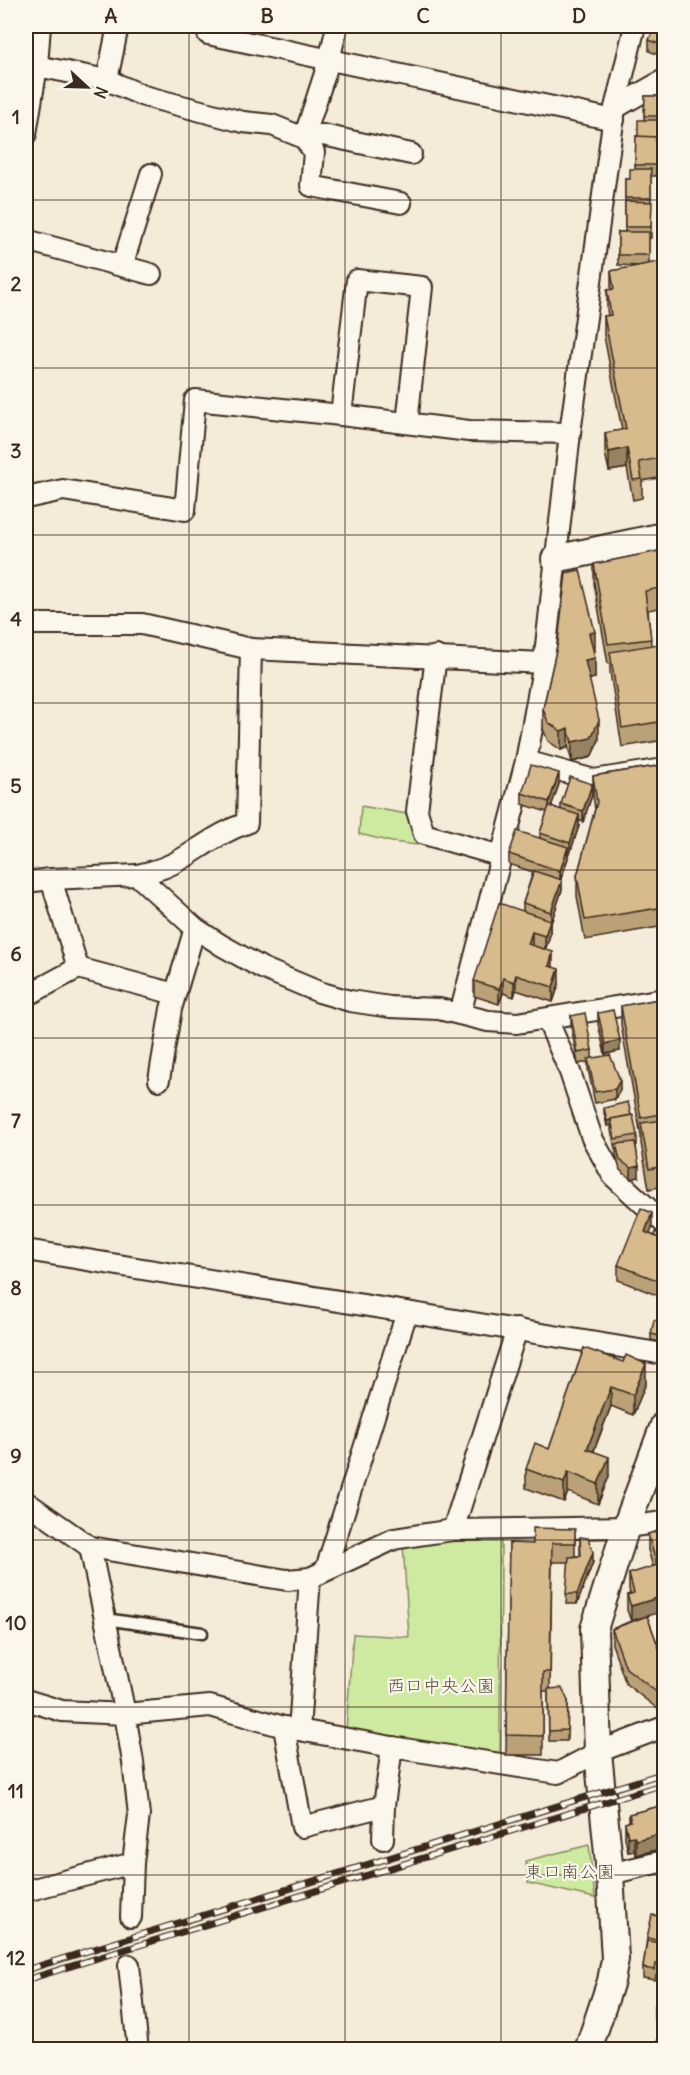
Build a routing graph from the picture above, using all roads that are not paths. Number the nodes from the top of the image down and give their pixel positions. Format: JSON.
{"nodes":[{"id":1,"x":40,"y":26,"type":"edge"},
{"id":2,"x":118,"y":26,"type":"edge"},
{"id":3,"x":210,"y":26,"type":"edge"},
{"id":4,"x":337,"y":26,"type":"edge"},
{"id":5,"x":635,"y":26,"type":"edge"},
{"id":6,"x":329,"y":61,"type":"junction"},
{"id":7,"x":37,"y":66,"type":"junction"},
{"id":8,"x":107,"y":80,"type":"junction"},
{"id":9,"x":664,"y":80,"type":"edge"},
{"id":10,"x":615,"y":114,"type":"junction"},
{"id":11,"x":26,"y":134,"type":"edge"},
{"id":12,"x":304,"y":138,"type":"junction"},
{"id":13,"x":411,"y":154,"type":"dead end"},
{"id":14,"x":151,"y":174,"type":"dead end"},
{"id":15,"x":401,"y":203,"type":"dead end"},
{"id":16,"x":26,"y":240,"type":"edge"},
{"id":17,"x":122,"y":266,"type":"junction"},
{"id":18,"x":151,"y":274,"type":"dead end"},
{"id":19,"x":341,"y":415,"type":"junction"},
{"id":20,"x":407,"y":423,"type":"junction"},
{"id":21,"x":570,"y":433,"type":"junction"},
{"id":22,"x":26,"y":498,"type":"edge"},
{"id":23,"x":664,"y":536,"type":"edge"},
{"id":24,"x":555,"y":559,"type":"junction"},
{"id":25,"x":26,"y":624,"type":"edge"},
{"id":26,"x":251,"y":649,"type":"junction"},
{"id":27,"x":436,"y":656,"type":"junction"},
{"id":28,"x":544,"y":663,"type":"junction"},
{"id":29,"x":526,"y":761,"type":"junction"},
{"id":30,"x":664,"y":769,"type":"edge"},
{"id":31,"x":501,"y":856,"type":"junction"},
{"id":32,"x":137,"y":875,"type":"junction"},
{"id":33,"x":51,"y":879,"type":"junction"},
{"id":34,"x":26,"y":882,"type":"edge"},
{"id":35,"x":195,"y":928,"type":"junction"},
{"id":36,"x":78,"y":968,"type":"junction"},
{"id":37,"x":175,"y":994,"type":"junction"},
{"id":38,"x":26,"y":996,"type":"edge"},
{"id":39,"x":664,"y":999,"type":"edge"},
{"id":40,"x":460,"y":1014,"type":"junction"},
{"id":41,"x":547,"y":1019,"type":"junction"},
{"id":42,"x":159,"y":1080,"type":"dead end"},
{"id":43,"x":664,"y":1223,"type":"edge"},
{"id":44,"x":26,"y":1250,"type":"edge"},
{"id":45,"x":407,"y":1312,"type":"junction"},
{"id":46,"x":517,"y":1329,"type":"junction"},
{"id":47,"x":664,"y":1354,"type":"edge"},
{"id":48,"x":664,"y":1425,"type":"edge"},
{"id":49,"x":26,"y":1502,"type":"edge"},
{"id":50,"x":664,"y":1522,"type":"edge"},
{"id":51,"x":626,"y":1527,"type":"junction"},
{"id":52,"x":453,"y":1530,"type":"junction"},
{"id":53,"x":90,"y":1547,"type":"junction"},
{"id":54,"x":318,"y":1573,"type":"junction"},
{"id":55,"x":105,"y":1619,"type":"junction"},
{"id":56,"x":202,"y":1632,"type":"dead end"},
{"id":57,"x":26,"y":1700,"type":"edge"},
{"id":58,"x":125,"y":1714,"type":"junction"},
{"id":59,"x":664,"y":1727,"type":"edge"},
{"id":60,"x":291,"y":1729,"type":"junction"},
{"id":61,"x":392,"y":1747,"type":"junction"},
{"id":62,"x":598,"y":1752,"type":"junction"},
{"id":63,"x":384,"y":1806,"type":"junction"},
{"id":64,"x":383,"y":1839,"type":"dead end"},
{"id":65,"x":664,"y":1861,"type":"edge"},
{"id":66,"x":133,"y":1863,"type":"junction"},
{"id":67,"x":610,"y":1874,"type":"junction"},
{"id":68,"x":26,"y":1891,"type":"edge"},
{"id":69,"x":131,"y":1917,"type":"dead end"},
{"id":70,"x":129,"y":1965,"type":"dead end"},
{"id":71,"x":138,"y":2049,"type":"edge"},
{"id":72,"x":588,"y":2049,"type":"edge"}],
"edges":[{"from":1,"to":7,"type":"street"},
{"from":2,"to":8,"type":"street"},
{"from":3,"to":6,"type":"street"},
{"from":4,"to":6,"type":"street"},
{"from":5,"to":10,"type":"street"},
{"from":6,"to":10,"type":"street"},
{"from":6,"to":12,"type":"street"},
{"from":7,"to":8,"type":"street"},
{"from":7,"to":11,"type":"street"},
{"from":8,"to":12,"type":"street"},
{"from":9,"to":10,"type":"street"},
{"from":10,"to":21,"type":"street"},
{"from":12,"to":13,"type":"street"},
{"from":12,"to":15,"type":"street"},
{"from":14,"to":17,"type":"street"},
{"from":16,"to":17,"type":"street"},
{"from":17,"to":18,"type":"street"},
{"from":19,"to":20,"type":"street"},
{"from":19,"to":20,"type":"street"},
{"from":19,"to":22,"type":"street"},
{"from":20,"to":21,"type":"street"},
{"from":21,"to":24,"type":"street"},
{"from":23,"to":24,"type":"street"},
{"from":24,"to":28,"type":"street"},
{"from":25,"to":26,"type":"street"},
{"from":26,"to":27,"type":"street"},
{"from":26,"to":32,"type":"street"},
{"from":27,"to":28,"type":"street"},
{"from":27,"to":31,"type":"street"},
{"from":28,"to":29,"type":"street"},
{"from":29,"to":30,"type":"street"},
{"from":29,"to":31,"type":"street"},
{"from":31,"to":40,"type":"street"},
{"from":32,"to":33,"type":"street"},
{"from":32,"to":35,"type":"street"},
{"from":33,"to":34,"type":"street"},
{"from":33,"to":36,"type":"street"},
{"from":35,"to":37,"type":"street"},
{"from":35,"to":40,"type":"street"},
{"from":36,"to":37,"type":"street"},
{"from":36,"to":38,"type":"street"},
{"from":37,"to":42,"type":"street"},
{"from":39,"to":41,"type":"street"},
{"from":40,"to":41,"type":"street"},
{"from":41,"to":43,"type":"street"},
{"from":44,"to":45,"type":"street"},
{"from":45,"to":46,"type":"street"},
{"from":45,"to":54,"type":"street"},
{"from":46,"to":47,"type":"street"},
{"from":46,"to":52,"type":"street"},
{"from":48,"to":51,"type":"street"},
{"from":49,"to":53,"type":"street"},
{"from":50,"to":51,"type":"street"},
{"from":51,"to":52,"type":"street"},
{"from":51,"to":62,"type":"street"},
{"from":52,"to":54,"type":"street"},
{"from":53,"to":54,"type":"street"},
{"from":53,"to":55,"type":"street"},
{"from":54,"to":60,"type":"street"},
{"from":55,"to":56,"type":"lane"},
{"from":55,"to":58,"type":"street"},
{"from":57,"to":58,"type":"street"},
{"from":58,"to":60,"type":"street"},
{"from":58,"to":66,"type":"street"},
{"from":59,"to":62,"type":"street"},
{"from":60,"to":61,"type":"street"},
{"from":60,"to":63,"type":"street"},
{"from":61,"to":62,"type":"street"},
{"from":61,"to":63,"type":"street"},
{"from":62,"to":67,"type":"street"},
{"from":63,"to":64,"type":"street"},
{"from":65,"to":67,"type":"street"},
{"from":66,"to":68,"type":"street"},
{"from":66,"to":69,"type":"street"},
{"from":67,"to":72,"type":"street"},
{"from":70,"to":71,"type":"street"}]}
